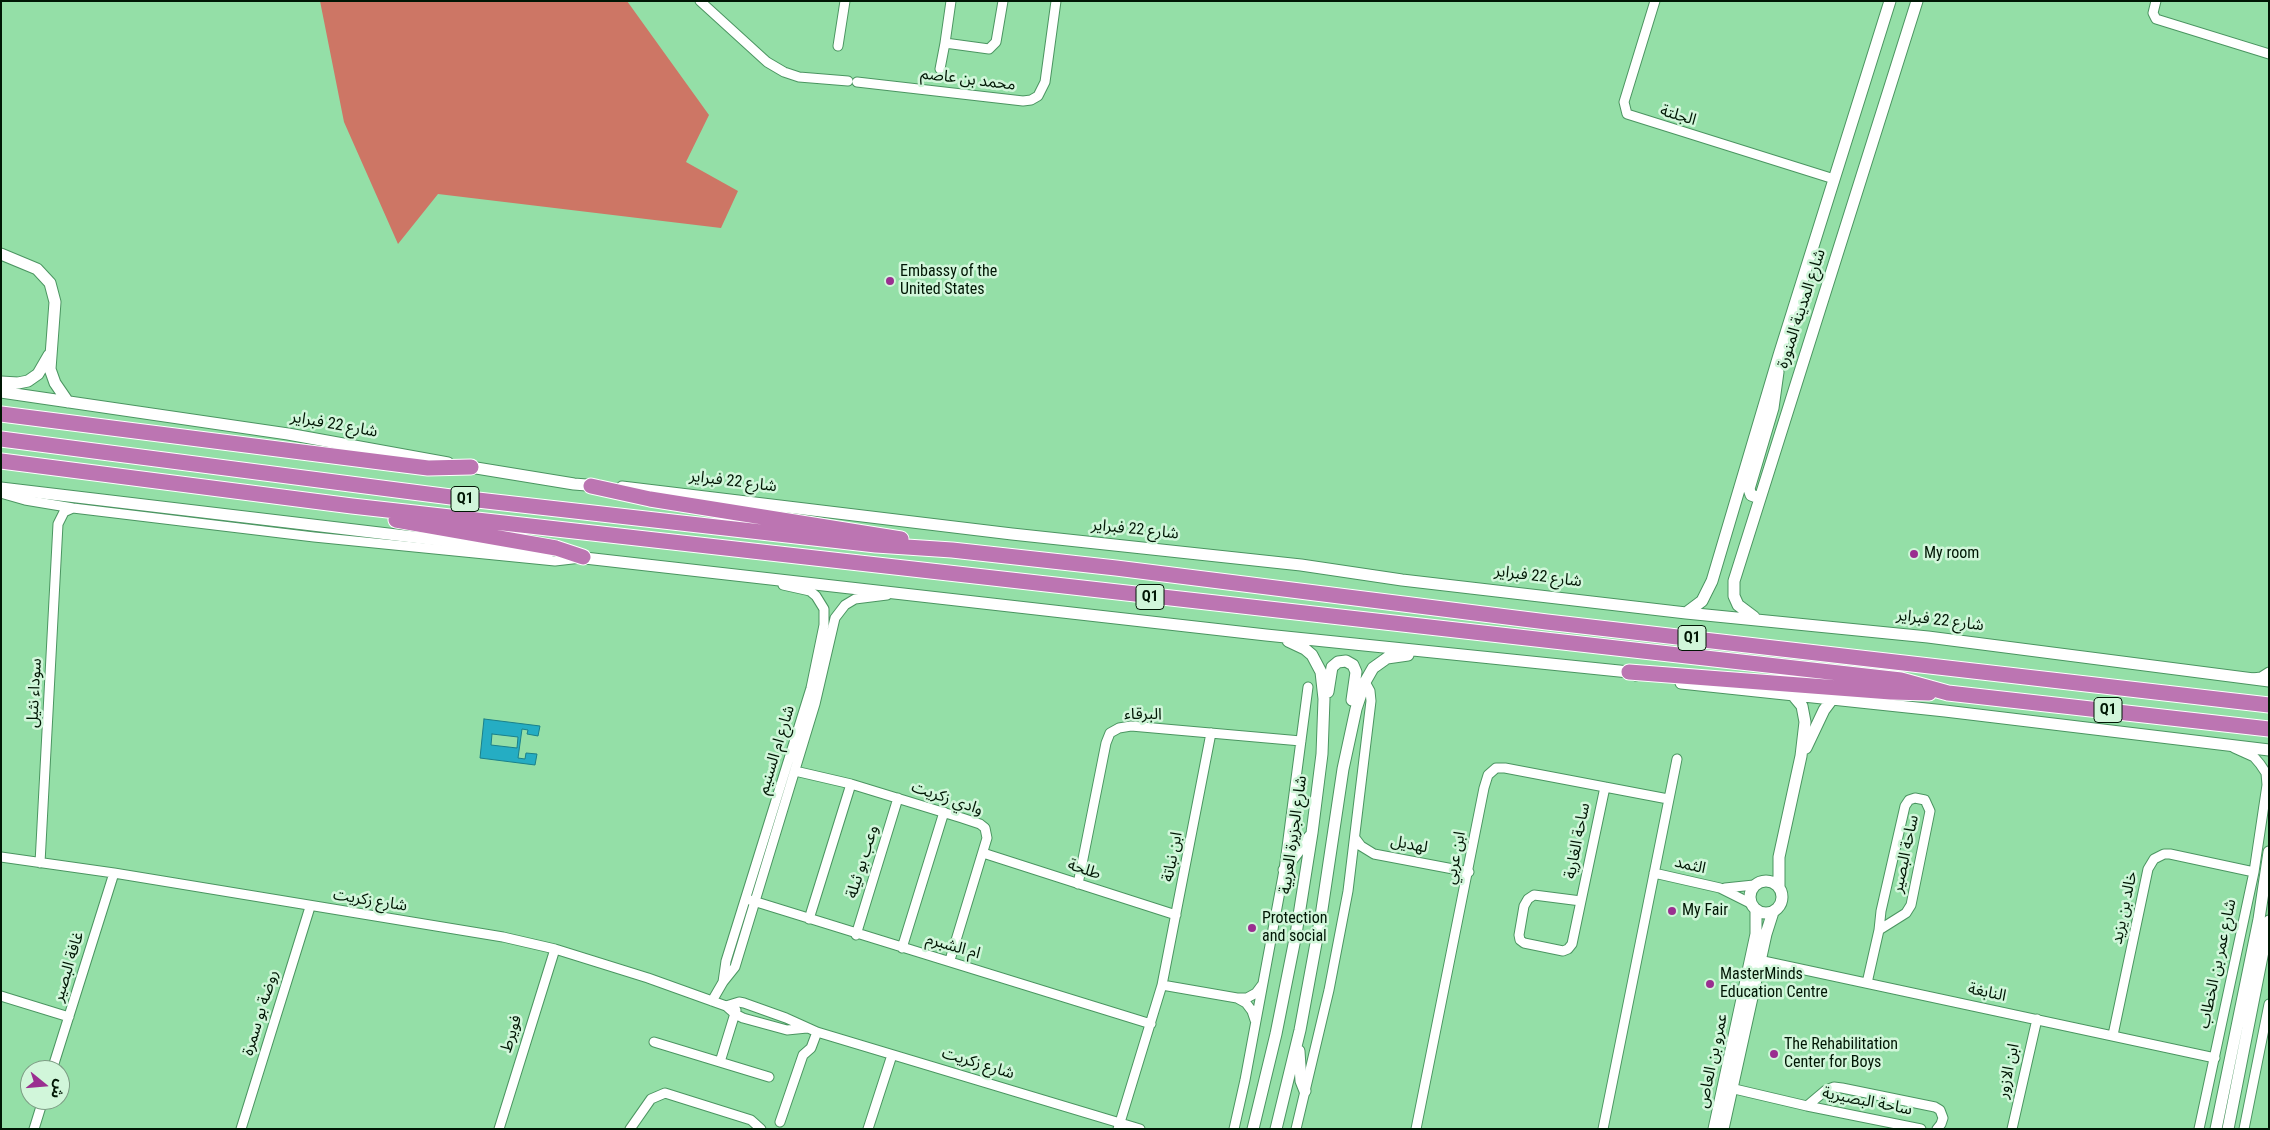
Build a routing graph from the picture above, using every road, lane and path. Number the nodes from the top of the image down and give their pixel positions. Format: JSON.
{"nodes":[{"id":1,"x":700,"y":1,"type":"edge"},
{"id":2,"x":844,"y":1,"type":"edge"},
{"id":3,"x":951,"y":1,"type":"edge"},
{"id":4,"x":1003,"y":1,"type":"edge"},
{"id":5,"x":1056,"y":1,"type":"edge"},
{"id":6,"x":1655,"y":1,"type":"edge"},
{"id":7,"x":1890,"y":1,"type":"edge"},
{"id":8,"x":1917,"y":1,"type":"edge"},
{"id":9,"x":2156,"y":1,"type":"edge"},
{"id":10,"x":945,"y":43,"type":"junction"},
{"id":11,"x":838,"y":46,"type":"dead end"},
{"id":12,"x":2269,"y":54,"type":"edge"},
{"id":13,"x":940,"y":70,"type":"dead end"},
{"id":14,"x":1834,"y":179,"type":"junction"},
{"id":15,"x":1,"y":254,"type":"edge"},
{"id":16,"x":50,"y":354,"type":"junction"},
{"id":17,"x":1779,"y":355,"type":"junction"},
{"id":18,"x":1,"y":382,"type":"edge"},
{"id":19,"x":1,"y":392,"type":"edge"},
{"id":20,"x":68,"y":402,"type":"junction"},
{"id":21,"x":1,"y":414,"type":"edge"},
{"id":22,"x":1,"y":439,"type":"edge"},
{"id":23,"x":1,"y":461,"type":"edge"},
{"id":24,"x":471,"y":467,"type":"junction"},
{"id":25,"x":591,"y":486,"type":"junction"},
{"id":26,"x":1,"y":488,"type":"edge"},
{"id":27,"x":1,"y":493,"type":"edge"},
{"id":28,"x":1760,"y":498,"type":"junction"},
{"id":29,"x":41,"y":503,"type":"junction"},
{"id":30,"x":352,"y":506,"type":"junction"},
{"id":31,"x":73,"y":508,"type":"junction"},
{"id":32,"x":58,"y":524,"type":"junction"},
{"id":33,"x":931,"y":548,"type":"junction"},
{"id":34,"x":583,"y":557,"type":"junction"},
{"id":35,"x":746,"y":575,"type":"junction"},
{"id":36,"x":900,"y":592,"type":"junction"},
{"id":37,"x":1686,"y":613,"type":"junction"},
{"id":38,"x":1757,"y":619,"type":"junction"},
{"id":39,"x":1266,"y":635,"type":"junction"},
{"id":40,"x":1429,"y":653,"type":"junction"},
{"id":41,"x":1630,"y":672,"type":"junction"},
{"id":42,"x":2269,"y":672,"type":"edge"},
{"id":43,"x":2247,"y":678,"type":"junction"},
{"id":44,"x":2269,"y":680,"type":"edge"},
{"id":45,"x":1365,"y":682,"type":"junction"},
{"id":46,"x":1308,"y":687,"type":"dead end"},
{"id":47,"x":1792,"y":694,"type":"junction"},
{"id":48,"x":1948,"y":694,"type":"junction"},
{"id":49,"x":1833,"y":698,"type":"junction"},
{"id":50,"x":2269,"y":705,"type":"edge"},
{"id":51,"x":2269,"y":729,"type":"edge"},
{"id":52,"x":1211,"y":733,"type":"junction"},
{"id":53,"x":1301,"y":741,"type":"junction"},
{"id":54,"x":2230,"y":746,"type":"junction"},
{"id":55,"x":2269,"y":750,"type":"edge"},
{"id":56,"x":1322,"y":754,"type":"junction"},
{"id":57,"x":1801,"y":756,"type":"junction"},
{"id":58,"x":1677,"y":759,"type":"dead end"},
{"id":59,"x":1343,"y":769,"type":"junction"},
{"id":60,"x":795,"y":771,"type":"junction"},
{"id":61,"x":851,"y":784,"type":"junction"},
{"id":62,"x":1604,"y":787,"type":"junction"},
{"id":63,"x":898,"y":798,"type":"junction"},
{"id":64,"x":1668,"y":799,"type":"junction"},
{"id":65,"x":2266,"y":802,"type":"edge"},
{"id":66,"x":944,"y":812,"type":"junction"},
{"id":67,"x":1312,"y":833,"type":"junction"},
{"id":68,"x":1355,"y":838,"type":"junction"},
{"id":69,"x":2269,"y":852,"type":"edge"},
{"id":70,"x":982,"y":853,"type":"junction"},
{"id":71,"x":1374,"y":854,"type":"junction"},
{"id":72,"x":1,"y":856,"type":"edge"},
{"id":73,"x":1779,"y":857,"type":"junction"},
{"id":74,"x":1352,"y":860,"type":"junction"},
{"id":75,"x":40,"y":863,"type":"junction"},
{"id":76,"x":1284,"y":870,"type":"junction"},
{"id":77,"x":1469,"y":872,"type":"junction"},
{"id":78,"x":2254,"y":872,"type":"junction"},
{"id":79,"x":114,"y":873,"type":"junction"},
{"id":80,"x":1654,"y":873,"type":"junction"},
{"id":81,"x":1760,"y":883,"type":"junction"},
{"id":82,"x":1078,"y":884,"type":"junction"},
{"id":83,"x":1720,"y":888,"type":"junction"},
{"id":84,"x":1779,"y":888,"type":"junction"},
{"id":85,"x":751,"y":900,"type":"junction"},
{"id":86,"x":1581,"y":901,"type":"junction"},
{"id":87,"x":310,"y":907,"type":"junction"},
{"id":88,"x":1753,"y":907,"type":"junction"},
{"id":89,"x":1773,"y":912,"type":"junction"},
{"id":90,"x":1176,"y":915,"type":"junction"},
{"id":91,"x":809,"y":919,"type":"junction"},
{"id":92,"x":2269,"y":921,"type":"edge"},
{"id":93,"x":1880,"y":930,"type":"junction"},
{"id":94,"x":856,"y":935,"type":"junction"},
{"id":95,"x":902,"y":948,"type":"junction"},
{"id":96,"x":555,"y":949,"type":"junction"},
{"id":97,"x":1756,"y":959,"type":"junction"},
{"id":98,"x":950,"y":960,"type":"junction"},
{"id":99,"x":1867,"y":983,"type":"junction"},
{"id":100,"x":1262,"y":984,"type":"junction"},
{"id":101,"x":1162,"y":985,"type":"junction"},
{"id":102,"x":1,"y":996,"type":"edge"},
{"id":103,"x":1237,"y":998,"type":"junction"},
{"id":104,"x":712,"y":1002,"type":"junction"},
{"id":105,"x":738,"y":1002,"type":"junction"},
{"id":106,"x":2269,"y":1004,"type":"edge"},
{"id":107,"x":726,"y":1006,"type":"junction"},
{"id":108,"x":735,"y":1014,"type":"junction"},
{"id":109,"x":69,"y":1017,"type":"junction"},
{"id":110,"x":2037,"y":1019,"type":"junction"},
{"id":111,"x":1256,"y":1021,"type":"junction"},
{"id":112,"x":1151,"y":1024,"type":"junction"},
{"id":113,"x":807,"y":1028,"type":"junction"},
{"id":114,"x":1300,"y":1030,"type":"junction"},
{"id":115,"x":817,"y":1032,"type":"junction"},
{"id":116,"x":2113,"y":1036,"type":"junction"},
{"id":117,"x":654,"y":1042,"type":"dead end"},
{"id":118,"x":892,"y":1055,"type":"junction"},
{"id":119,"x":2215,"y":1058,"type":"junction"},
{"id":120,"x":55,"y":1060,"type":"edge"},
{"id":121,"x":720,"y":1062,"type":"junction"},
{"id":122,"x":770,"y":1077,"type":"dead end"},
{"id":123,"x":1728,"y":1088,"type":"junction"},
{"id":124,"x":1305,"y":1091,"type":"junction"},
{"id":125,"x":1807,"y":1106,"type":"junction"},
{"id":126,"x":40,"y":1110,"type":"edge"},
{"id":127,"x":780,"y":1122,"type":"dead end"},
{"id":128,"x":1119,"y":1126,"type":"edge"},
{"id":129,"x":2229,"y":1126,"type":"edge"},
{"id":130,"x":34,"y":1129,"type":"edge"},
{"id":131,"x":241,"y":1129,"type":"edge"},
{"id":132,"x":499,"y":1129,"type":"edge"},
{"id":133,"x":630,"y":1129,"type":"edge"},
{"id":134,"x":761,"y":1129,"type":"edge"},
{"id":135,"x":868,"y":1129,"type":"edge"},
{"id":136,"x":1140,"y":1129,"type":"edge"},
{"id":137,"x":1234,"y":1129,"type":"edge"},
{"id":138,"x":1253,"y":1129,"type":"edge"},
{"id":139,"x":1276,"y":1129,"type":"edge"},
{"id":140,"x":1296,"y":1129,"type":"edge"},
{"id":141,"x":1416,"y":1129,"type":"edge"},
{"id":142,"x":1603,"y":1129,"type":"edge"},
{"id":143,"x":1714,"y":1129,"type":"edge"},
{"id":144,"x":1723,"y":1129,"type":"edge"},
{"id":145,"x":1921,"y":1129,"type":"edge"},
{"id":146,"x":1937,"y":1129,"type":"edge"},
{"id":147,"x":2012,"y":1129,"type":"edge"},
{"id":148,"x":2199,"y":1129,"type":"edge"},
{"id":149,"x":2216,"y":1129,"type":"edge"},
{"id":150,"x":2244,"y":1129,"type":"edge"}],
"edges":[{"from":1,"to":5,"type":"street","name":"محمد بن عاصم"},
{"from":2,"to":11,"type":"street"},
{"from":3,"to":10,"type":"street"},
{"from":4,"to":10,"type":"street"},
{"from":6,"to":14,"type":"street","name":"الجلتة"},
{"from":7,"to":14,"type":"main road","name":"شارع المدينة المنورة"},
{"from":8,"to":28,"type":"main road","name":"شارع المدينة المنورة"},
{"from":9,"to":12,"type":"street"},
{"from":10,"to":13,"type":"street"},
{"from":14,"to":17,"type":"main road","name":"شارع المدينة المنورة"},
{"from":15,"to":16,"type":"main road"},
{"from":16,"to":18,"type":"main road"},
{"from":16,"to":20,"type":"main road"},
{"from":17,"to":28,"type":"main road"},
{"from":17,"to":37,"type":"main road","name":"شارع المدينة المنورة"},
{"from":19,"to":20,"type":"main road","name":"شارع 22 فبراير"},
{"from":20,"to":24,"type":"main road","name":"شارع 22 فبراير"},
{"from":21,"to":24,"type":"highway"},
{"from":22,"to":33,"type":"highway","number":"Q1"},
{"from":23,"to":30,"type":"highway","number":"Q1"},
{"from":24,"to":25,"type":"main road","name":"شارع 22 فبراير"},
{"from":25,"to":33,"type":"highway"},
{"from":25,"to":37,"type":"main road","name":"شارع 22 فبراير"},
{"from":26,"to":34,"type":"main road"},
{"from":27,"to":29,"type":"street"},
{"from":28,"to":38,"type":"main road","name":"شارع المدينة المنورة"},
{"from":29,"to":31,"type":"street"},
{"from":29,"to":32,"type":"street"},
{"from":30,"to":34,"type":"highway"},
{"from":30,"to":48,"type":"highway","number":"Q1"},
{"from":31,"to":32,"type":"street"},
{"from":31,"to":34,"type":"street"},
{"from":32,"to":75,"type":"street","name":"سوداء نثيل"},
{"from":33,"to":50,"type":"highway","number":"Q1"},
{"from":34,"to":35,"type":"main road"},
{"from":35,"to":36,"type":"main road"},
{"from":35,"to":85,"type":"street","name":"شارع ام السنيم"},
{"from":36,"to":39,"type":"main road"},
{"from":36,"to":60,"type":"street","name":"شارع ام السنيم"},
{"from":37,"to":38,"type":"main road","name":"شارع 22 فبراير"},
{"from":38,"to":43,"type":"main road","name":"شارع 22 فبراير"},
{"from":39,"to":40,"type":"main road"},
{"from":39,"to":56,"type":"main road","name":"شارع الجزيرة العربية"},
{"from":40,"to":41,"type":"main road"},
{"from":40,"to":45,"type":"main road"},
{"from":41,"to":47,"type":"main road"},
{"from":41,"to":48,"type":"highway"},
{"from":42,"to":43,"type":"street"},
{"from":43,"to":44,"type":"main road","name":"شارع 22 فبراير"},
{"from":45,"to":59,"type":"main road"},
{"from":45,"to":68,"type":"street"},
{"from":46,"to":53,"type":"street","name":"شارع الجزيرة العربية"},
{"from":47,"to":49,"type":"main road"},
{"from":47,"to":57,"type":"main road"},
{"from":48,"to":51,"type":"highway","number":"Q1"},
{"from":49,"to":54,"type":"main road"},
{"from":49,"to":57,"type":"main road"},
{"from":52,"to":53,"type":"street","name":"البرقاء"},
{"from":52,"to":82,"type":"street","name":"البرقاء"},
{"from":52,"to":90,"type":"street","name":"ابن نباتة"},
{"from":53,"to":76,"type":"street","name":"شارع الجزيرة العربية"},
{"from":54,"to":55,"type":"main road"},
{"from":54,"to":65,"type":"street","name":"شارع عمر بن الخطاب"},
{"from":56,"to":59,"type":"main road"},
{"from":56,"to":67,"type":"main road","name":"شارع الجزيرة العربية"},
{"from":57,"to":73,"type":"main road"},
{"from":58,"to":64,"type":"street"},
{"from":59,"to":114,"type":"main road"},
{"from":60,"to":61,"type":"street","name":"وادي زكريت"},
{"from":60,"to":85,"type":"street","name":"شارع ام السنيم"},
{"from":61,"to":63,"type":"street","name":"وادي زكريت"},
{"from":61,"to":91,"type":"street"},
{"from":62,"to":64,"type":"street","name":"ابن عربي"},
{"from":62,"to":77,"type":"street","name":"ابن عربي"},
{"from":62,"to":86,"type":"street","name":"ساحة الغارية"},
{"from":63,"to":66,"type":"street","name":"وادي زكريت"},
{"from":63,"to":94,"type":"street","name":"وعب بو ثيلة"},
{"from":64,"to":80,"type":"street"},
{"from":65,"to":78,"type":"street","name":"شارع عمر بن الخطاب"},
{"from":66,"to":70,"type":"street","name":"وادي زكريت"},
{"from":66,"to":95,"type":"street"},
{"from":67,"to":76,"type":"main road"},
{"from":67,"to":138,"type":"main road","name":"شارع الجزيرة العربية"},
{"from":68,"to":71,"type":"street","name":"لهديل"},
{"from":68,"to":74,"type":"street"},
{"from":69,"to":149,"type":"main road","name":"شارع عمر بن الخطاب"},
{"from":70,"to":82,"type":"street","name":"طلحة"},
{"from":70,"to":98,"type":"street","name":"وادي زكريت"},
{"from":71,"to":74,"type":"street","name":"لهديل"},
{"from":71,"to":77,"type":"street","name":"لهديل"},
{"from":72,"to":75,"type":"street","name":"شارع زكريت"},
{"from":73,"to":81,"type":"main road"},
{"from":73,"to":84,"type":"main road"},
{"from":74,"to":124,"type":"street"},
{"from":75,"to":79,"type":"street","name":"شارع زكريت"},
{"from":76,"to":100,"type":"street","name":"شارع الجزيرة العربية"},
{"from":77,"to":141,"type":"street","name":"ابن عربي"},
{"from":78,"to":116,"type":"street","name":"خالد بن يزيد"},
{"from":78,"to":119,"type":"street","name":"شارع عمر بن الخطاب"},
{"from":79,"to":87,"type":"street","name":"شارع زكريت"},
{"from":79,"to":109,"type":"street","name":"غافة البصير"},
{"from":80,"to":83,"type":"street","name":"الثمد"},
{"from":80,"to":142,"type":"street"},
{"from":81,"to":83,"type":"street","name":"الثمد"},
{"from":81,"to":84,"type":"main road"},
{"from":81,"to":88,"type":"main road"},
{"from":82,"to":90,"type":"street","name":"طلحة"},
{"from":83,"to":88,"type":"street","name":"الثمد"},
{"from":84,"to":89,"type":"main road"},
{"from":85,"to":91,"type":"street","name":"ام الشبرم"},
{"from":85,"to":104,"type":"street","name":"شارع ام السنيم"},
{"from":86,"to":86,"type":"street","name":"ساحة الغارية"},
{"from":87,"to":96,"type":"street","name":"شارع زكريت"},
{"from":87,"to":131,"type":"street","name":"روضة بو سمرة"},
{"from":88,"to":89,"type":"main road"},
{"from":88,"to":97,"type":"main road","name":"عمرو بن العاص"},
{"from":89,"to":97,"type":"main road","name":"عمرو بن العاص"},
{"from":90,"to":101,"type":"street","name":"ابن نباتة"},
{"from":91,"to":94,"type":"street","name":"ام الشبرم"},
{"from":92,"to":129,"type":"main road"},
{"from":93,"to":93,"type":"street","name":"ساحة البصير"},
{"from":93,"to":99,"type":"street","name":"ساحة البصير"},
{"from":94,"to":95,"type":"street","name":"ام الشبرم"},
{"from":95,"to":98,"type":"street","name":"ام الشبرم"},
{"from":96,"to":104,"type":"street","name":"شارع زكريت"},
{"from":96,"to":132,"type":"street","name":"فويرط"},
{"from":97,"to":99,"type":"street","name":"النابغة"},
{"from":97,"to":123,"type":"main road","name":"عمرو بن العاص"},
{"from":98,"to":112,"type":"street","name":"ام الشبرم"},
{"from":99,"to":110,"type":"street","name":"النابغة"},
{"from":100,"to":103,"type":"street"},
{"from":100,"to":111,"type":"street","name":"شارع الجزيرة العربية"},
{"from":101,"to":103,"type":"street"},
{"from":101,"to":112,"type":"street","name":"ابن نباتة"},
{"from":102,"to":109,"type":"street"},
{"from":103,"to":111,"type":"street"},
{"from":104,"to":107,"type":"street","name":"شارع زكريت"},
{"from":105,"to":107,"type":"street"},
{"from":105,"to":108,"type":"street"},
{"from":105,"to":113,"type":"street","name":"شارع زكريت"},
{"from":106,"to":150,"type":"street"},
{"from":107,"to":108,"type":"street","name":"شارع زكريت"},
{"from":108,"to":113,"type":"street","name":"شارع زكريت"},
{"from":108,"to":121,"type":"street"},
{"from":109,"to":120,"type":"street","name":"غافة البصير"},
{"from":110,"to":116,"type":"street","name":"النابغة"},
{"from":110,"to":147,"type":"street","name":"ابن الازور"},
{"from":111,"to":137,"type":"street","name":"شارع الجزيرة العربية"},
{"from":112,"to":128,"type":"street","name":"ابن نباتة"},
{"from":113,"to":115,"type":"street","name":"شارع زكريت"},
{"from":114,"to":124,"type":"main road"},
{"from":114,"to":139,"type":"main road"},
{"from":115,"to":118,"type":"street","name":"شارع زكريت"},
{"from":115,"to":127,"type":"street"},
{"from":116,"to":119,"type":"street","name":"النابغة"},
{"from":117,"to":121,"type":"street"},
{"from":118,"to":128,"type":"street","name":"شارع زكريت"},
{"from":118,"to":135,"type":"street"},
{"from":119,"to":148,"type":"street","name":"شارع عمر بن الخطاب"},
{"from":121,"to":122,"type":"street"},
{"from":123,"to":125,"type":"street","name":"ساحة البصيرية"},
{"from":123,"to":143,"type":"main road","name":"عمرو بن العاص"},
{"from":123,"to":144,"type":"main road","name":"عمرو بن العاص"},
{"from":124,"to":140,"type":"street"},
{"from":125,"to":145,"type":"street","name":"ساحة البصيرية"},
{"from":125,"to":146,"type":"street","name":"ساحة البصيرية"},
{"from":126,"to":130,"type":"street"},
{"from":128,"to":136,"type":"street","name":"شارع زكريت"},
{"from":133,"to":134,"type":"street"}]}
